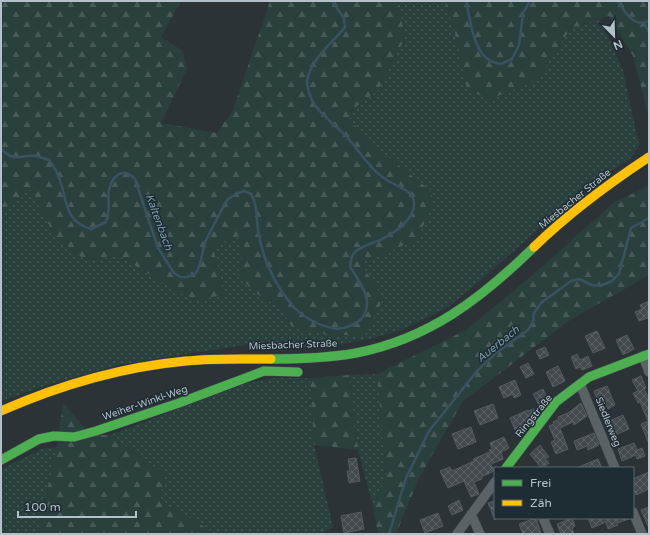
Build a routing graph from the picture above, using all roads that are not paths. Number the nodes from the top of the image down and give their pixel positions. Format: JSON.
{"nodes":[{"id":1,"x":649,"y":157,"type":"edge"},
{"id":2,"x":646,"y":355,"type":"edge"},
{"id":3,"x":298,"y":372,"type":"dead end"},
{"id":4,"x":649,"y":372,"type":"edge"},
{"id":5,"x":580,"y":384,"type":"junction"},
{"id":6,"x":1,"y":411,"type":"edge"},
{"id":7,"x":1,"y":460,"type":"edge"},
{"id":8,"x":507,"y":467,"type":"edge"},
{"id":9,"x":615,"y":467,"type":"edge"},
{"id":10,"x":494,"y":483,"type":"edge"},
{"id":11,"x":471,"y":514,"type":"junction"},
{"id":12,"x":634,"y":514,"type":"edge"},
{"id":13,"x":543,"y":519,"type":"edge"},
{"id":14,"x":457,"y":534,"type":"edge"},
{"id":15,"x":480,"y":534,"type":"edge"},
{"id":16,"x":550,"y":534,"type":"edge"},
{"id":17,"x":642,"y":534,"type":"edge"}],
"edges":[{"from":1,"to":6,"type":"main road","name":"Miesbacher Straße"},
{"from":2,"to":4,"type":"street"},
{"from":2,"to":5,"type":"main road","name":"Ringstraße"},
{"from":3,"to":7,"type":"main road","name":"Weiher-Winkl-Weg"},
{"from":5,"to":8,"type":"main road","name":"Ringstraße"},
{"from":5,"to":9,"type":"street","name":"Siedlerweg"},
{"from":10,"to":11,"type":"street"},
{"from":11,"to":14,"type":"street"},
{"from":11,"to":15,"type":"street"},
{"from":12,"to":17,"type":"street"},
{"from":13,"to":16,"type":"street"}]}
